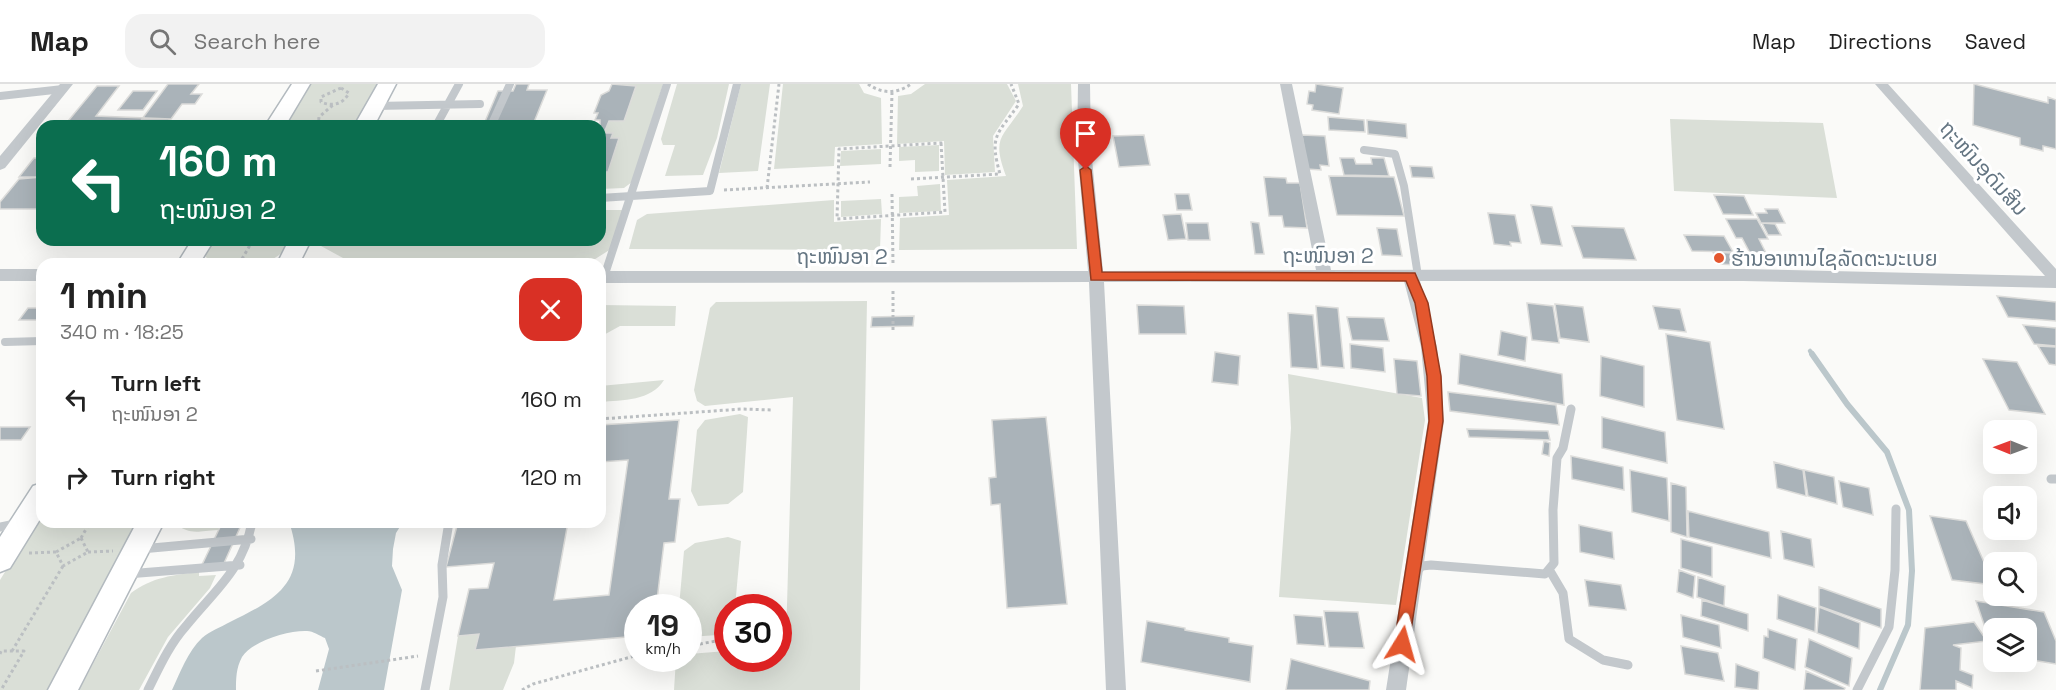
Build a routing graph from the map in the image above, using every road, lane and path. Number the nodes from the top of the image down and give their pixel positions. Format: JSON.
{"nodes":[{"id":1,"x":301,"y":84,"type":"edge"},
{"id":2,"x":344,"y":84,"type":"edge"},
{"id":3,"x":387,"y":84,"type":"edge"},
{"id":4,"x":459,"y":84,"type":"edge"},
{"id":5,"x":510,"y":84,"type":"edge"},
{"id":6,"x":667,"y":84,"type":"edge"},
{"id":7,"x":737,"y":84,"type":"edge"},
{"id":8,"x":779,"y":84,"type":"edge"},
{"id":9,"x":868,"y":84,"type":"edge"},
{"id":10,"x":911,"y":84,"type":"edge"},
{"id":11,"x":1011,"y":84,"type":"edge"},
{"id":12,"x":1084,"y":84,"type":"edge"},
{"id":13,"x":1286,"y":84,"type":"edge"},
{"id":14,"x":1881,"y":84,"type":"edge"},
{"id":15,"x":65,"y":87,"type":"edge"},
{"id":16,"x":341,"y":88,"type":"junction"},
{"id":17,"x":892,"y":92,"type":"junction"},
{"id":18,"x":0,"y":96,"type":"edge"},
{"id":19,"x":480,"y":104,"type":"dead end"},
{"id":20,"x":333,"y":105,"type":"junction"},
{"id":21,"x":447,"y":105,"type":"junction"},
{"id":22,"x":375,"y":106,"type":"junction"},
{"id":23,"x":38,"y":120,"type":"edge"},
{"id":24,"x":278,"y":120,"type":"edge"},
{"id":25,"x":319,"y":120,"type":"edge"},
{"id":26,"x":367,"y":120,"type":"edge"},
{"id":27,"x":439,"y":120,"type":"edge"},
{"id":28,"x":494,"y":120,"type":"edge"},
{"id":29,"x":36,"y":122,"type":"edge"},
{"id":30,"x":890,"y":146,"type":"junction"},
{"id":31,"x":1364,"y":150,"type":"dead end"},
{"id":32,"x":0,"y":165,"type":"edge"},
{"id":33,"x":890,"y":167,"type":"dead end"},
{"id":34,"x":943,"y":177,"type":"junction"},
{"id":35,"x":911,"y":179,"type":"dead end"},
{"id":36,"x":870,"y":182,"type":"dead end"},
{"id":37,"x":838,"y":184,"type":"junction"},
{"id":38,"x":768,"y":188,"type":"junction"},
{"id":39,"x":710,"y":191,"type":"junction"},
{"id":40,"x":892,"y":194,"type":"dead end"},
{"id":41,"x":631,"y":197,"type":"junction"},
{"id":42,"x":606,"y":198,"type":"edge"},
{"id":43,"x":892,"y":216,"type":"junction"},
{"id":44,"x":606,"y":265,"type":"edge"},
{"id":45,"x":0,"y":275,"type":"edge"},
{"id":46,"x":36,"y":275,"type":"edge"},
{"id":47,"x":606,"y":276,"type":"edge"},
{"id":48,"x":1096,"y":276,"type":"junction"},
{"id":49,"x":1325,"y":276,"type":"junction"},
{"id":50,"x":1414,"y":276,"type":"junction"},
{"id":51,"x":893,"y":277,"type":"junction"},
{"id":52,"x":2056,"y":281,"type":"edge"},
{"id":53,"x":893,"y":330,"type":"dead end"},
{"id":54,"x":36,"y":341,"type":"edge"},
{"id":55,"x":5,"y":342,"type":"dead end"},
{"id":56,"x":1571,"y":409,"type":"dead end"},
{"id":57,"x":773,"y":410,"type":"dead end"},
{"id":58,"x":606,"y":419,"type":"edge"},
{"id":59,"x":36,"y":503,"type":"edge"},
{"id":60,"x":1896,"y":509,"type":"dead end"},
{"id":61,"x":26,"y":519,"type":"junction"},
{"id":62,"x":0,"y":527,"type":"edge"},
{"id":63,"x":87,"y":528,"type":"edge"},
{"id":64,"x":148,"y":528,"type":"edge"},
{"id":65,"x":252,"y":528,"type":"edge"},
{"id":66,"x":448,"y":528,"type":"edge"},
{"id":67,"x":81,"y":538,"type":"junction"},
{"id":68,"x":251,"y":539,"type":"junction"},
{"id":69,"x":136,"y":550,"type":"junction"},
{"id":70,"x":0,"y":560,"type":"edge"},
{"id":71,"x":240,"y":565,"type":"junction"},
{"id":72,"x":63,"y":566,"type":"junction"},
{"id":73,"x":1550,"y":571,"type":"junction"},
{"id":74,"x":123,"y":574,"type":"junction"},
{"id":75,"x":1412,"y":576,"type":"junction"},
{"id":76,"x":12,"y":651,"type":"junction"},
{"id":77,"x":0,"y":654,"type":"edge"},
{"id":78,"x":406,"y":658,"type":"dead end"},
{"id":79,"x":624,"y":659,"type":"edge"},
{"id":80,"x":1628,"y":665,"type":"dead end"},
{"id":81,"x":316,"y":671,"type":"dead end"},
{"id":82,"x":2,"y":690,"type":"edge"},
{"id":83,"x":63,"y":690,"type":"edge"},
{"id":84,"x":148,"y":690,"type":"edge"},
{"id":85,"x":425,"y":690,"type":"edge"},
{"id":86,"x":522,"y":690,"type":"edge"},
{"id":87,"x":1116,"y":690,"type":"edge"},
{"id":88,"x":1396,"y":690,"type":"edge"},
{"id":89,"x":1857,"y":690,"type":"edge"}],
"edges":[{"from":1,"to":24,"type":"street"},
{"from":2,"to":16,"type":"path"},
{"from":3,"to":22,"type":"street"},
{"from":4,"to":21,"type":"lane"},
{"from":5,"to":28,"type":"lane"},
{"from":6,"to":41,"type":"lane"},
{"from":7,"to":39,"type":"lane"},
{"from":8,"to":38,"type":"path"},
{"from":9,"to":17,"type":"path"},
{"from":10,"to":17,"type":"path"},
{"from":11,"to":34,"type":"path"},
{"from":12,"to":48,"type":"street"},
{"from":13,"to":49,"type":"street"},
{"from":14,"to":52,"type":"street","name":"ຖະໜົນອຸດົມສິນ"},
{"from":15,"to":18,"type":"lane"},
{"from":15,"to":23,"type":"street"},
{"from":16,"to":20,"type":"path"},
{"from":16,"to":20,"type":"path"},
{"from":17,"to":30,"type":"path"},
{"from":19,"to":21,"type":"lane"},
{"from":20,"to":25,"type":"path"},
{"from":21,"to":22,"type":"lane"},
{"from":21,"to":27,"type":"lane"},
{"from":22,"to":26,"type":"street"},
{"from":29,"to":32,"type":"street"},
{"from":30,"to":33,"type":"path"},
{"from":30,"to":34,"type":"path"},
{"from":30,"to":37,"type":"path"},
{"from":31,"to":50,"type":"lane"},
{"from":34,"to":35,"type":"path"},
{"from":34,"to":43,"type":"path"},
{"from":36,"to":37,"type":"path"},
{"from":37,"to":38,"type":"path"},
{"from":37,"to":43,"type":"path"},
{"from":38,"to":39,"type":"path"},
{"from":39,"to":41,"type":"lane"},
{"from":40,"to":43,"type":"path"},
{"from":41,"to":42,"type":"lane"},
{"from":41,"to":44,"type":"lane"},
{"from":43,"to":51,"type":"path"},
{"from":45,"to":46,"type":"street"},
{"from":47,"to":51,"type":"street","name":"ຖະໜົນອາ 2"},
{"from":48,"to":49,"type":"street","name":"ຖະໜົນອາ 2"},
{"from":48,"to":51,"type":"street","name":"ຖະໜົນອາ 2"},
{"from":48,"to":87,"type":"street"},
{"from":49,"to":50,"type":"street","name":"ຖະໜົນອາ 2"},
{"from":50,"to":52,"type":"street","name":"ຖະໜົນອາ 2"},
{"from":50,"to":75,"type":"street"},
{"from":51,"to":53,"type":"path"},
{"from":54,"to":55,"type":"lane"},
{"from":56,"to":73,"type":"lane"},
{"from":57,"to":58,"type":"path"},
{"from":59,"to":61,"type":"street"},
{"from":60,"to":89,"type":"lane"},
{"from":61,"to":62,"type":"lane"},
{"from":61,"to":70,"type":"street"},
{"from":63,"to":67,"type":"path"},
{"from":64,"to":69,"type":"street"},
{"from":65,"to":68,"type":"lane"},
{"from":66,"to":85,"type":"lane"},
{"from":67,"to":72,"type":"path"},
{"from":67,"to":72,"type":"path"},
{"from":68,"to":69,"type":"lane"},
{"from":68,"to":71,"type":"lane"},
{"from":69,"to":74,"type":"street"},
{"from":71,"to":74,"type":"lane"},
{"from":71,"to":84,"type":"lane"},
{"from":72,"to":76,"type":"path"},
{"from":73,"to":75,"type":"lane"},
{"from":73,"to":80,"type":"lane"},
{"from":74,"to":83,"type":"street"},
{"from":75,"to":88,"type":"street"},
{"from":76,"to":77,"type":"path"},
{"from":76,"to":82,"type":"path"},
{"from":78,"to":81,"type":"path"},
{"from":79,"to":86,"type":"path"}]}
